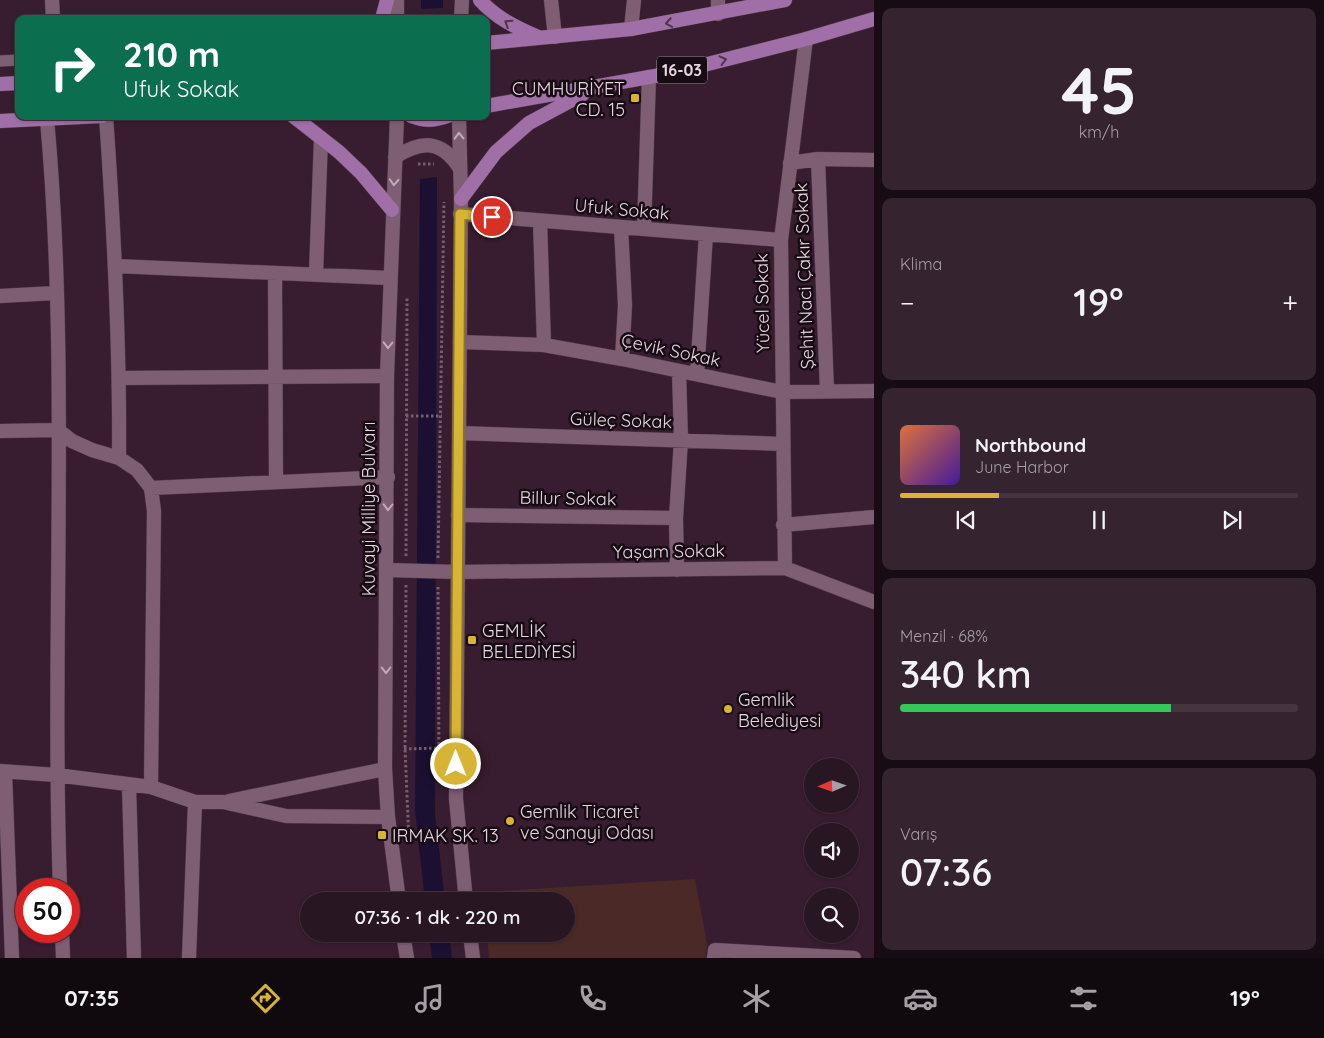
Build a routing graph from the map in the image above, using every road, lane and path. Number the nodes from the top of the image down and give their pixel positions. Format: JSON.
{"nodes":[{"id":1,"x":52,"y":0,"type":"edge"},
{"id":2,"x":387,"y":0,"type":"edge"},
{"id":3,"x":462,"y":0,"type":"edge"},
{"id":4,"x":480,"y":0,"type":"edge"},
{"id":5,"x":551,"y":0,"type":"edge"},
{"id":6,"x":634,"y":0,"type":"edge"},
{"id":7,"x":718,"y":0,"type":"edge"},
{"id":8,"x":785,"y":0,"type":"edge"},
{"id":9,"x":718,"y":14,"type":"junction"},
{"id":10,"x":53,"y":15,"type":"edge"},
{"id":11,"x":383,"y":15,"type":"edge"},
{"id":12,"x":460,"y":15,"type":"edge"},
{"id":13,"x":874,"y":19,"type":"edge"},
{"id":14,"x":631,"y":29,"type":"junction"},
{"id":15,"x":548,"y":38,"type":"junction"},
{"id":16,"x":806,"y":39,"type":"junction"},
{"id":17,"x":490,"y":43,"type":"edge"},
{"id":18,"x":15,"y":60,"type":"edge"},
{"id":19,"x":0,"y":61,"type":"edge"},
{"id":20,"x":649,"y":77,"type":"junction"},
{"id":21,"x":15,"y":83,"type":"edge"},
{"id":22,"x":0,"y":84,"type":"edge"},
{"id":23,"x":593,"y":89,"type":"junction"},
{"id":24,"x":490,"y":105,"type":"edge"},
{"id":25,"x":31,"y":120,"type":"edge"},
{"id":26,"x":46,"y":120,"type":"edge"},
{"id":27,"x":106,"y":120,"type":"edge"},
{"id":28,"x":298,"y":120,"type":"edge"},
{"id":29,"x":398,"y":120,"type":"edge"},
{"id":30,"x":421,"y":120,"type":"edge"},
{"id":31,"x":435,"y":120,"type":"edge"},
{"id":32,"x":459,"y":120,"type":"edge"},
{"id":33,"x":0,"y":122,"type":"edge"},
{"id":34,"x":320,"y":138,"type":"junction"},
{"id":35,"x":818,"y":159,"type":"junction"},
{"id":36,"x":395,"y":160,"type":"junction"},
{"id":37,"x":874,"y":160,"type":"edge"},
{"id":38,"x":790,"y":163,"type":"junction"},
{"id":39,"x":459,"y":168,"type":"junction"},
{"id":40,"x":460,"y":200,"type":"junction"},
{"id":41,"x":392,"y":210,"type":"junction"},
{"id":42,"x":460,"y":214,"type":"junction"},
{"id":43,"x":540,"y":221,"type":"junction"},
{"id":44,"x":621,"y":227,"type":"junction"},
{"id":45,"x":644,"y":229,"type":"junction"},
{"id":46,"x":706,"y":234,"type":"junction"},
{"id":47,"x":781,"y":240,"type":"junction"},
{"id":48,"x":116,"y":266,"type":"junction"},
{"id":49,"x":275,"y":273,"type":"junction"},
{"id":50,"x":316,"y":274,"type":"junction"},
{"id":51,"x":389,"y":278,"type":"junction"},
{"id":52,"x":408,"y":292,"type":"dead end"},
{"id":53,"x":55,"y":293,"type":"junction"},
{"id":54,"x":0,"y":296,"type":"edge"},
{"id":55,"x":460,"y":342,"type":"junction"},
{"id":56,"x":544,"y":345,"type":"junction"},
{"id":57,"x":622,"y":359,"type":"junction"},
{"id":58,"x":679,"y":371,"type":"junction"},
{"id":59,"x":697,"y":374,"type":"junction"},
{"id":60,"x":387,"y":376,"type":"junction"},
{"id":61,"x":275,"y":377,"type":"junction"},
{"id":62,"x":120,"y":378,"type":"junction"},
{"id":63,"x":874,"y":391,"type":"edge"},
{"id":64,"x":782,"y":392,"type":"junction"},
{"id":65,"x":827,"y":392,"type":"junction"},
{"id":66,"x":417,"y":416,"type":"dead end"},
{"id":67,"x":432,"y":416,"type":"dead end"},
{"id":68,"x":58,"y":430,"type":"junction"},
{"id":69,"x":0,"y":431,"type":"edge"},
{"id":70,"x":459,"y":433,"type":"junction"},
{"id":71,"x":682,"y":440,"type":"junction"},
{"id":72,"x":783,"y":444,"type":"junction"},
{"id":73,"x":119,"y":458,"type":"junction"},
{"id":74,"x":388,"y":477,"type":"junction"},
{"id":75,"x":276,"y":482,"type":"junction"},
{"id":76,"x":151,"y":488,"type":"junction"},
{"id":77,"x":458,"y":515,"type":"junction"},
{"id":78,"x":874,"y":517,"type":"edge"},
{"id":79,"x":676,"y":518,"type":"junction"},
{"id":80,"x":783,"y":525,"type":"junction"},
{"id":81,"x":785,"y":568,"type":"junction"},
{"id":82,"x":387,"y":570,"type":"junction"},
{"id":83,"x":677,"y":570,"type":"junction"},
{"id":84,"x":411,"y":571,"type":"junction"},
{"id":85,"x":458,"y":572,"type":"junction"},
{"id":86,"x":874,"y":602,"type":"edge"},
{"id":87,"x":431,"y":748,"type":"dead end"},
{"id":88,"x":411,"y":749,"type":"dead end"},
{"id":89,"x":385,"y":769,"type":"junction"},
{"id":90,"x":2,"y":771,"type":"edge"},
{"id":91,"x":56,"y":775,"type":"junction"},
{"id":92,"x":129,"y":786,"type":"junction"},
{"id":93,"x":151,"y":788,"type":"junction"},
{"id":94,"x":195,"y":802,"type":"junction"},
{"id":95,"x":223,"y":802,"type":"junction"},
{"id":96,"x":388,"y":817,"type":"junction"},
{"id":97,"x":409,"y":846,"type":"dead end"},
{"id":98,"x":60,"y":878,"type":"edge"},
{"id":99,"x":398,"y":892,"type":"edge"},
{"id":100,"x":465,"y":892,"type":"edge"},
{"id":101,"x":5,"y":907,"type":"edge"},
{"id":102,"x":404,"y":942,"type":"edge"},
{"id":103,"x":471,"y":942,"type":"edge"},
{"id":104,"x":62,"y":943,"type":"edge"},
{"id":105,"x":820,"y":957,"type":"edge"},
{"id":106,"x":12,"y":958,"type":"edge"},
{"id":107,"x":63,"y":958,"type":"edge"},
{"id":108,"x":134,"y":958,"type":"edge"},
{"id":109,"x":189,"y":958,"type":"edge"},
{"id":110,"x":407,"y":958,"type":"edge"},
{"id":111,"x":473,"y":958,"type":"edge"},
{"id":112,"x":714,"y":958,"type":"edge"},
{"id":113,"x":854,"y":958,"type":"edge"}],
"edges":[{"from":1,"to":10,"type":"street"},
{"from":2,"to":11,"type":"main road"},
{"from":3,"to":12,"type":"street"},
{"from":15,"to":4,"type":"main road","one_way":true},
{"from":5,"to":15,"type":"street"},
{"from":6,"to":14,"type":"street"},
{"from":7,"to":9,"type":"street"},
{"from":8,"to":9,"type":"main road"},
{"from":9,"to":14,"type":"main road","one_way":true},
{"from":13,"to":16,"type":"main road","number":"16-03"},
{"from":14,"to":15,"type":"main road"},
{"from":15,"to":17,"type":"main road"},
{"from":20,"to":16,"type":"main road","number":"16-03","one_way":true},
{"from":16,"to":38,"type":"street","name":"Yücel Sokak"},
{"from":18,"to":19,"type":"lane"},
{"from":20,"to":23,"type":"main road","number":"16-03"},
{"from":20,"to":45,"type":"street"},
{"from":21,"to":22,"type":"main road"},
{"from":23,"to":24,"type":"main road","number":"16-03"},
{"from":23,"to":40,"type":"main road"},
{"from":25,"to":33,"type":"main road"},
{"from":26,"to":53,"type":"street"},
{"from":27,"to":48,"type":"street"},
{"from":28,"to":34,"type":"main road"},
{"from":29,"to":36,"type":"street","name":"Kuvayi Milliye Bulvarı"},
{"from":30,"to":31,"type":"main road"},
{"from":39,"to":32,"type":"street","one_way":true},
{"from":34,"to":41,"type":"main road"},
{"from":34,"to":50,"type":"street"},
{"from":35,"to":37,"type":"street","name":"Şehit Naci Çakır Sokak"},
{"from":35,"to":38,"type":"street","name":"Şehit Naci Çakır Sokak"},
{"from":35,"to":65,"type":"street","name":"Şehit Naci Çakır Sokak"},
{"from":36,"to":39,"type":"path"},
{"from":36,"to":39,"type":"street"},
{"from":36,"to":41,"type":"street","name":"Kuvayi Milliye Bulvarı","one_way":true},
{"from":38,"to":47,"type":"street","name":"Yücel Sokak"},
{"from":39,"to":40,"type":"street"},
{"from":40,"to":42,"type":"street"},
{"from":41,"to":51,"type":"street","name":"Kuvayi Milliye Bulvarı"},
{"from":42,"to":43,"type":"street","name":"Ufuk Sokak"},
{"from":42,"to":55,"type":"street"},
{"from":43,"to":44,"type":"street","name":"Ufuk Sokak"},
{"from":43,"to":56,"type":"street"},
{"from":44,"to":45,"type":"street","name":"Ufuk Sokak"},
{"from":44,"to":57,"type":"street"},
{"from":45,"to":46,"type":"street","name":"Ufuk Sokak"},
{"from":46,"to":47,"type":"street","name":"Ufuk Sokak"},
{"from":46,"to":59,"type":"street"},
{"from":47,"to":64,"type":"street","name":"Yücel Sokak"},
{"from":48,"to":49,"type":"street"},
{"from":48,"to":62,"type":"street"},
{"from":49,"to":50,"type":"street"},
{"from":49,"to":61,"type":"street"},
{"from":50,"to":51,"type":"street"},
{"from":51,"to":60,"type":"street","name":"Kuvayi Milliye Bulvarı","one_way":true},
{"from":52,"to":84,"type":"path"},
{"from":53,"to":54,"type":"street"},
{"from":53,"to":68,"type":"street"},
{"from":55,"to":56,"type":"street","name":"Çevik Sokak"},
{"from":55,"to":70,"type":"street"},
{"from":56,"to":57,"type":"street","name":"Çevik Sokak"},
{"from":57,"to":58,"type":"street","name":"Çevik Sokak"},
{"from":58,"to":59,"type":"street","name":"Çevik Sokak"},
{"from":58,"to":71,"type":"street"},
{"from":59,"to":64,"type":"street","name":"Çevik Sokak"},
{"from":60,"to":61,"type":"street"},
{"from":60,"to":74,"type":"street","name":"Kuvayi Milliye Bulvarı"},
{"from":61,"to":62,"type":"street"},
{"from":61,"to":75,"type":"street"},
{"from":62,"to":73,"type":"street"},
{"from":63,"to":65,"type":"street","name":"Çevik Sokak"},
{"from":64,"to":65,"type":"street","name":"Çevik Sokak"},
{"from":64,"to":72,"type":"street","name":"Yücel Sokak"},
{"from":66,"to":67,"type":"path"},
{"from":68,"to":69,"type":"street"},
{"from":68,"to":73,"type":"street"},
{"from":68,"to":91,"type":"street"},
{"from":70,"to":71,"type":"street","name":"Güleç Sokak"},
{"from":70,"to":77,"type":"street"},
{"from":71,"to":72,"type":"street","name":"Güleç Sokak"},
{"from":71,"to":79,"type":"street"},
{"from":72,"to":80,"type":"street","name":"Yücel Sokak"},
{"from":73,"to":76,"type":"street"},
{"from":74,"to":75,"type":"street"},
{"from":74,"to":82,"type":"street","name":"Kuvayi Milliye Bulvarı","one_way":true},
{"from":75,"to":76,"type":"street"},
{"from":76,"to":93,"type":"street"},
{"from":77,"to":79,"type":"street","name":"Billur Sokak"},
{"from":77,"to":85,"type":"street"},
{"from":78,"to":80,"type":"street"},
{"from":79,"to":83,"type":"street"},
{"from":80,"to":81,"type":"street","name":"Yücel Sokak"},
{"from":81,"to":83,"type":"street","name":"Yaşam Sokak"},
{"from":81,"to":86,"type":"street","name":"Yaşam Sokak"},
{"from":82,"to":84,"type":"street","name":"Yaşam Sokak"},
{"from":82,"to":89,"type":"street","name":"Kuvayi Milliye Bulvarı","one_way":true},
{"from":83,"to":85,"type":"street","name":"Yaşam Sokak"},
{"from":84,"to":85,"type":"street","name":"Yaşam Sokak"},
{"from":84,"to":97,"type":"path"},
{"from":85,"to":100,"type":"street"},
{"from":87,"to":88,"type":"path"},
{"from":89,"to":95,"type":"street"},
{"from":89,"to":96,"type":"street","name":"Kuvayi Milliye Bulvarı"},
{"from":90,"to":91,"type":"street"},
{"from":90,"to":101,"type":"street"},
{"from":91,"to":92,"type":"street"},
{"from":91,"to":98,"type":"street"},
{"from":92,"to":93,"type":"street"},
{"from":92,"to":108,"type":"street"},
{"from":93,"to":94,"type":"street"},
{"from":94,"to":95,"type":"street"},
{"from":94,"to":109,"type":"street"},
{"from":95,"to":96,"type":"street"},
{"from":96,"to":99,"type":"street","name":"Kuvayi Milliye Bulvarı"},
{"from":101,"to":106,"type":"street"},
{"from":102,"to":110,"type":"street"},
{"from":103,"to":111,"type":"street"},
{"from":104,"to":107,"type":"street"},
{"from":105,"to":112,"type":"street"},
{"from":105,"to":113,"type":"street"}]}
